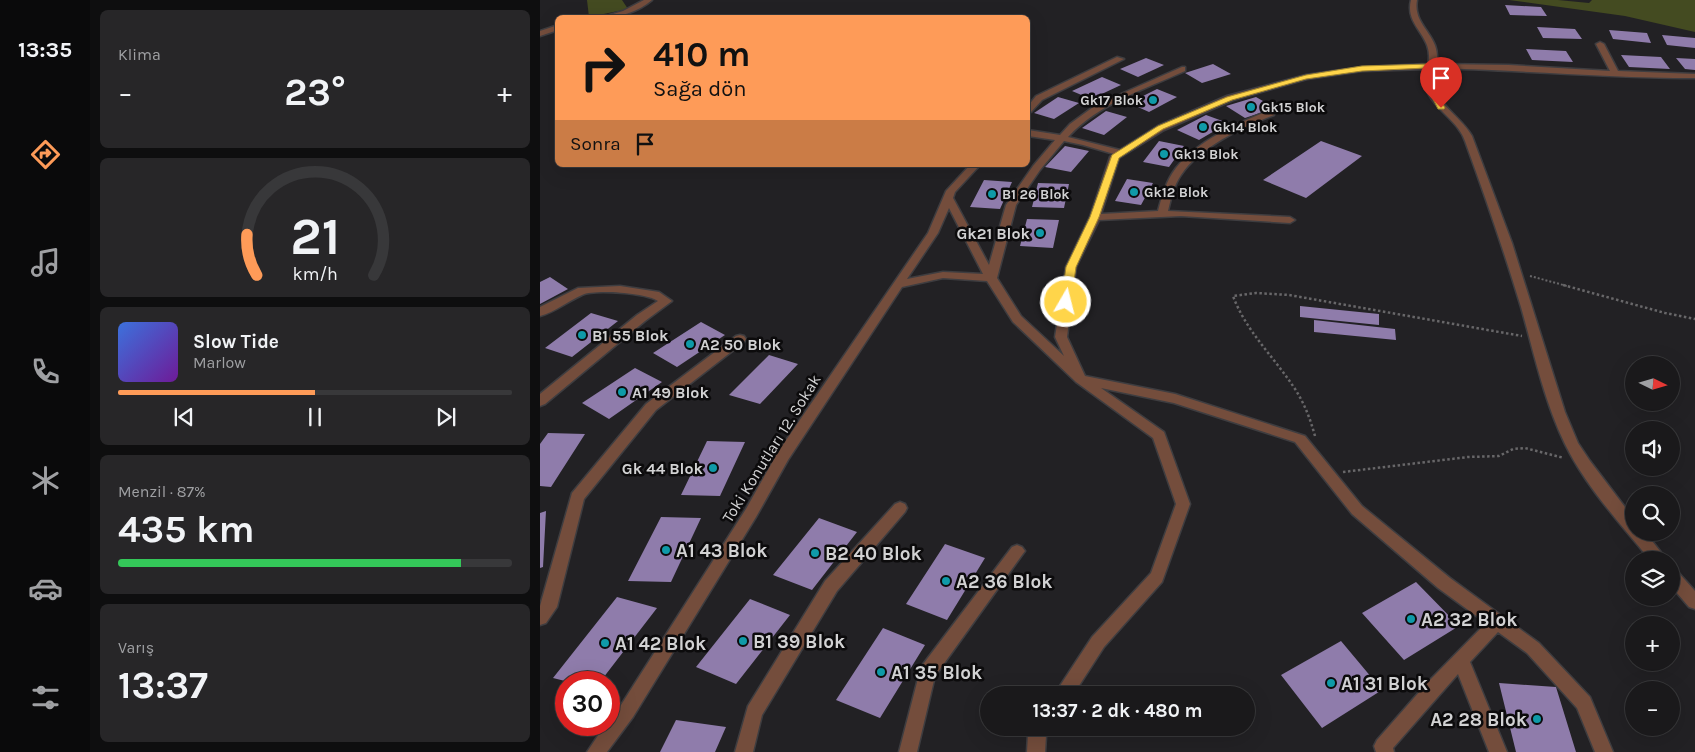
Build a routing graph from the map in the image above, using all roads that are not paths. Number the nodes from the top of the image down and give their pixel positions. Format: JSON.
{"nodes":[{"id":1,"x":649,"y":0,"type":"edge"},
{"id":2,"x":1414,"y":0,"type":"edge"},
{"id":3,"x":614,"y":15,"type":"edge"},
{"id":4,"x":555,"y":28,"type":"edge"},
{"id":5,"x":540,"y":34,"type":"edge"},
{"id":6,"x":1600,"y":44,"type":"dead end"},
{"id":7,"x":1120,"y":59,"type":"dead end"},
{"id":8,"x":1430,"y":66,"type":"junction"},
{"id":9,"x":1182,"y":69,"type":"dead end"},
{"id":10,"x":1616,"y":74,"type":"junction"},
{"id":11,"x":1695,"y":76,"type":"edge"},
{"id":12,"x":1030,"y":108,"type":"edge"},
{"id":13,"x":1271,"y":114,"type":"dead end"},
{"id":14,"x":1030,"y":133,"type":"edge"},
{"id":15,"x":1063,"y":137,"type":"junction"},
{"id":16,"x":1121,"y":153,"type":"junction"},
{"id":17,"x":973,"y":167,"type":"edge"},
{"id":18,"x":948,"y":198,"type":"junction"},
{"id":19,"x":1162,"y":214,"type":"junction"},
{"id":20,"x":1095,"y":217,"type":"junction"},
{"id":21,"x":1290,"y":220,"type":"dead end"},
{"id":22,"x":991,"y":278,"type":"junction"},
{"id":23,"x":898,"y":285,"type":"junction"},
{"id":24,"x":540,"y":312,"type":"edge"},
{"id":25,"x":740,"y":339,"type":"dead end"},
{"id":26,"x":1080,"y":379,"type":"junction"},
{"id":27,"x":540,"y":401,"type":"edge"},
{"id":28,"x":900,"y":508,"type":"dead end"},
{"id":29,"x":1625,"y":519,"type":"edge"},
{"id":30,"x":1643,"y":541,"type":"edge"},
{"id":31,"x":1017,"y":551,"type":"dead end"},
{"id":32,"x":1652,"y":551,"type":"edge"},
{"id":33,"x":1680,"y":585,"type":"edge"},
{"id":34,"x":1695,"y":602,"type":"edge"},
{"id":35,"x":540,"y":618,"type":"edge"},
{"id":36,"x":1497,"y":622,"type":"junction"},
{"id":37,"x":1461,"y":660,"type":"junction"},
{"id":38,"x":1069,"y":686,"type":"edge"},
{"id":39,"x":1037,"y":736,"type":"edge"},
{"id":40,"x":596,"y":752,"type":"edge"},
{"id":41,"x":744,"y":752,"type":"edge"},
{"id":42,"x":908,"y":752,"type":"edge"},
{"id":43,"x":1036,"y":752,"type":"edge"},
{"id":44,"x":1385,"y":752,"type":"edge"},
{"id":45,"x":1498,"y":752,"type":"edge"},
{"id":46,"x":1604,"y":752,"type":"edge"}],
"edges":[{"from":1,"to":3,"type":"street"},
{"from":2,"to":8,"type":"street"},
{"from":4,"to":5,"type":"street"},
{"from":6,"to":10,"type":"street"},
{"from":7,"to":12,"type":"street"},
{"from":8,"to":10,"type":"street"},
{"from":8,"to":16,"type":"street"},
{"from":8,"to":29,"type":"street"},
{"from":9,"to":15,"type":"street"},
{"from":10,"to":11,"type":"street"},
{"from":13,"to":19,"type":"street"},
{"from":14,"to":15,"type":"street"},
{"from":15,"to":16,"type":"street"},
{"from":15,"to":22,"type":"street"},
{"from":16,"to":20,"type":"street"},
{"from":17,"to":18,"type":"street","name":"Toki Konutları 12. Sokak"},
{"from":18,"to":22,"type":"street"},
{"from":18,"to":23,"type":"street","name":"Toki Konutları 12. Sokak"},
{"from":19,"to":20,"type":"street"},
{"from":19,"to":21,"type":"street"},
{"from":20,"to":26,"type":"street"},
{"from":22,"to":23,"type":"street"},
{"from":22,"to":26,"type":"street"},
{"from":23,"to":40,"type":"street","name":"Toki Konutları 12. Sokak"},
{"from":24,"to":27,"type":"street"},
{"from":25,"to":35,"type":"street"},
{"from":26,"to":36,"type":"street"},
{"from":26,"to":38,"type":"street"},
{"from":28,"to":41,"type":"street"},
{"from":30,"to":32,"type":"street"},
{"from":31,"to":42,"type":"street"},
{"from":33,"to":34,"type":"street"},
{"from":36,"to":37,"type":"street"},
{"from":36,"to":46,"type":"street"},
{"from":37,"to":44,"type":"street"},
{"from":37,"to":45,"type":"street"},
{"from":39,"to":43,"type":"street"}]}
